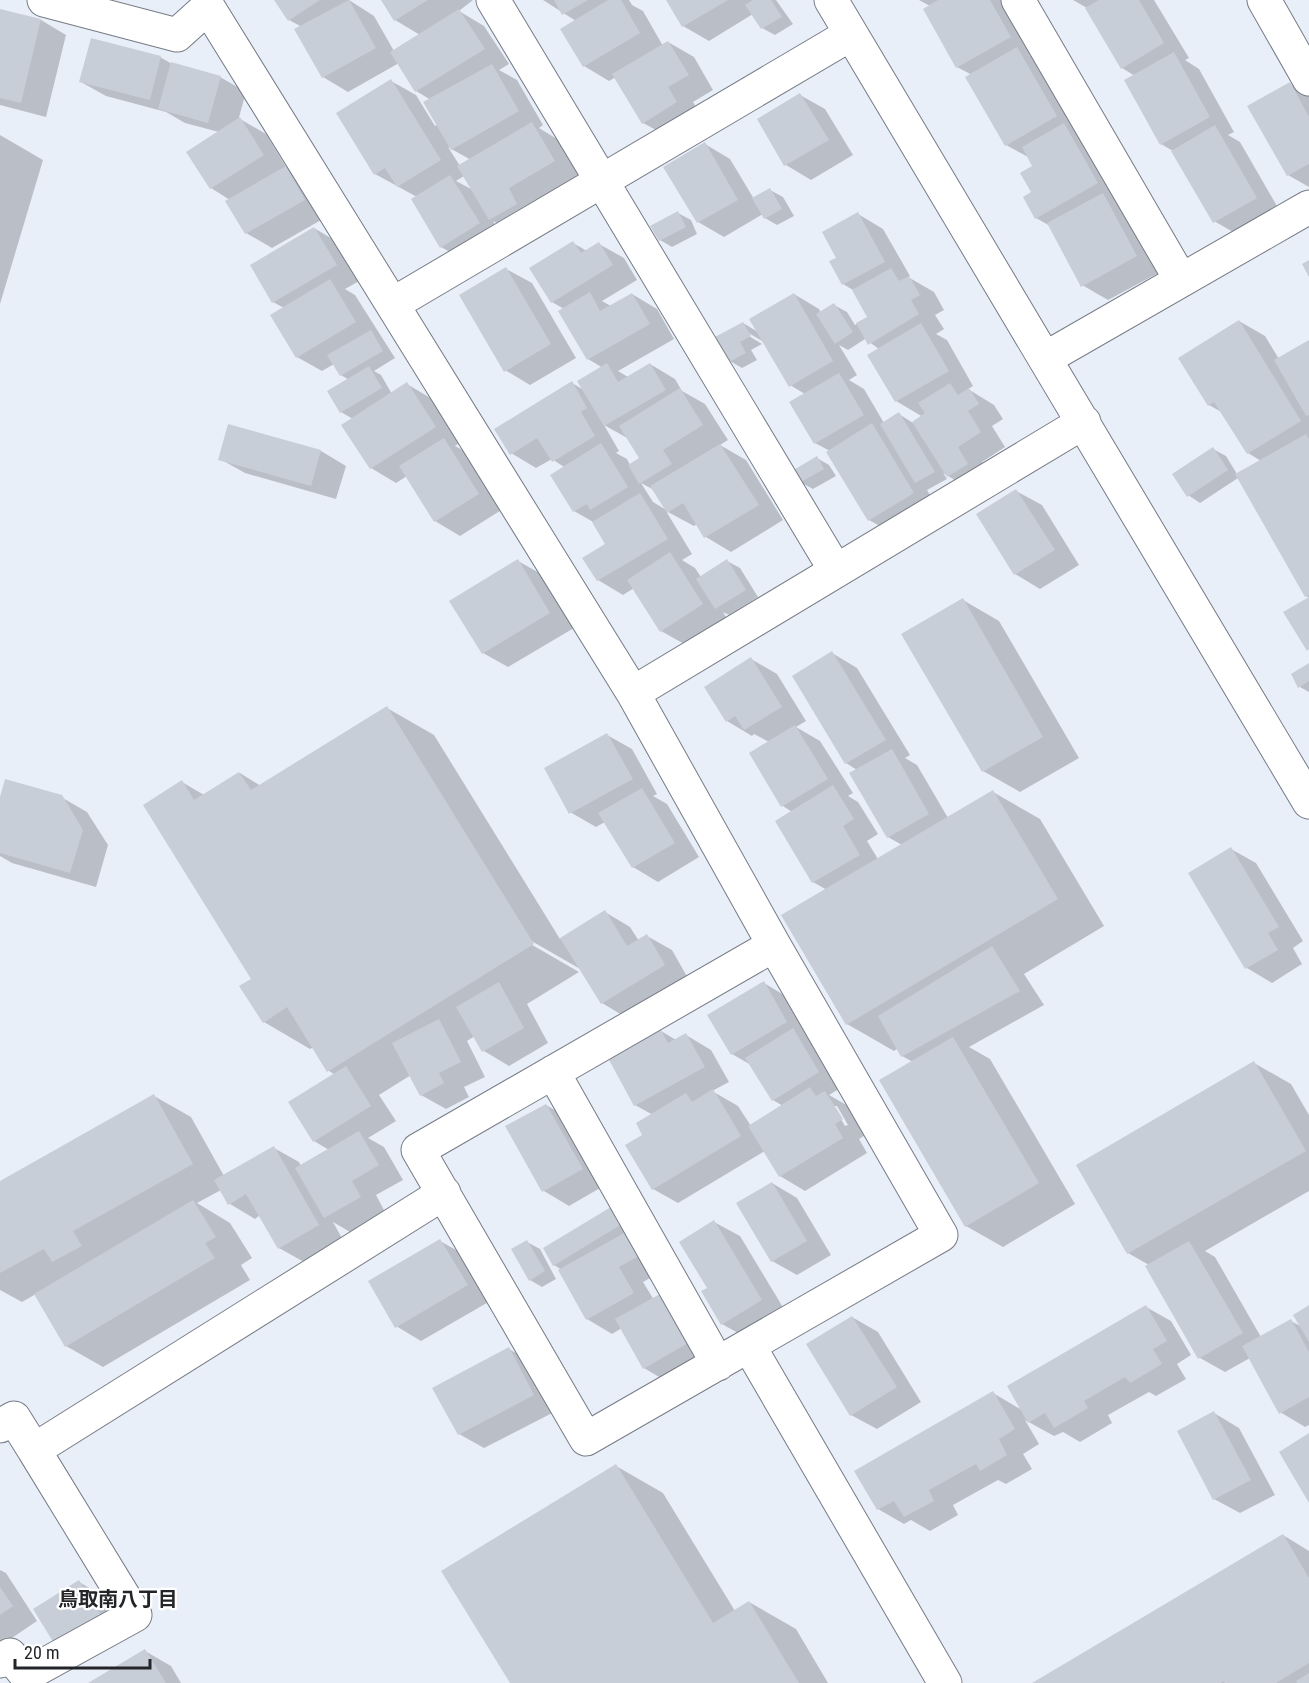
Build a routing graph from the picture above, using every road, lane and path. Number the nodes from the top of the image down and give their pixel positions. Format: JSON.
{"nodes":[{"id":1,"x":44,"y":0,"type":"edge"},
{"id":2,"x":493,"y":0,"type":"edge"},
{"id":3,"x":831,"y":0,"type":"edge"},
{"id":4,"x":1018,"y":0,"type":"edge"},
{"id":5,"x":1264,"y":0,"type":"edge"},
{"id":6,"x":209,"y":4,"type":"edge"},
{"id":7,"x":851,"y":34,"type":"junction"},
{"id":8,"x":1309,"y":79,"type":"edge"},
{"id":9,"x":602,"y":181,"type":"junction"},
{"id":10,"x":1309,"y":207,"type":"edge"},
{"id":11,"x":1181,"y":280,"type":"junction"},
{"id":12,"x":393,"y":304,"type":"junction"},
{"id":13,"x":1046,"y":358,"type":"junction"},
{"id":14,"x":1084,"y":422,"type":"junction"},
{"id":15,"x":836,"y":571,"type":"junction"},
{"id":16,"x":633,"y":693,"type":"junction"},
{"id":17,"x":1309,"y":802,"type":"edge"},
{"id":18,"x":774,"y":945,"type":"junction"},
{"id":19,"x":553,"y":1072,"type":"junction"},
{"id":20,"x":444,"y":1194,"type":"junction"},
{"id":21,"x":749,"y":1346,"type":"junction"},
{"id":22,"x":718,"y":1364,"type":"junction"},
{"id":23,"x":0,"y":1426,"type":"edge"},
{"id":24,"x":34,"y":1450,"type":"junction"},
{"id":25,"x":0,"y":1661,"type":"edge"},
{"id":26,"x":945,"y":1683,"type":"edge"}],
"edges":[{"from":1,"to":6,"type":"street"},
{"from":2,"to":9,"type":"street"},
{"from":3,"to":7,"type":"street"},
{"from":4,"to":11,"type":"street"},
{"from":5,"to":8,"type":"street"},
{"from":6,"to":12,"type":"street"},
{"from":7,"to":9,"type":"street"},
{"from":7,"to":13,"type":"street"},
{"from":9,"to":12,"type":"street"},
{"from":9,"to":15,"type":"street"},
{"from":10,"to":11,"type":"street"},
{"from":11,"to":13,"type":"street"},
{"from":12,"to":16,"type":"street"},
{"from":13,"to":14,"type":"street"},
{"from":14,"to":15,"type":"street"},
{"from":14,"to":17,"type":"street"},
{"from":15,"to":16,"type":"street"},
{"from":16,"to":18,"type":"street"},
{"from":18,"to":19,"type":"street"},
{"from":18,"to":21,"type":"street"},
{"from":19,"to":20,"type":"street"},
{"from":19,"to":22,"type":"street"},
{"from":20,"to":22,"type":"street"},
{"from":20,"to":24,"type":"street"},
{"from":21,"to":22,"type":"street"},
{"from":21,"to":26,"type":"street"},
{"from":23,"to":24,"type":"street"},
{"from":24,"to":25,"type":"street"}]}
